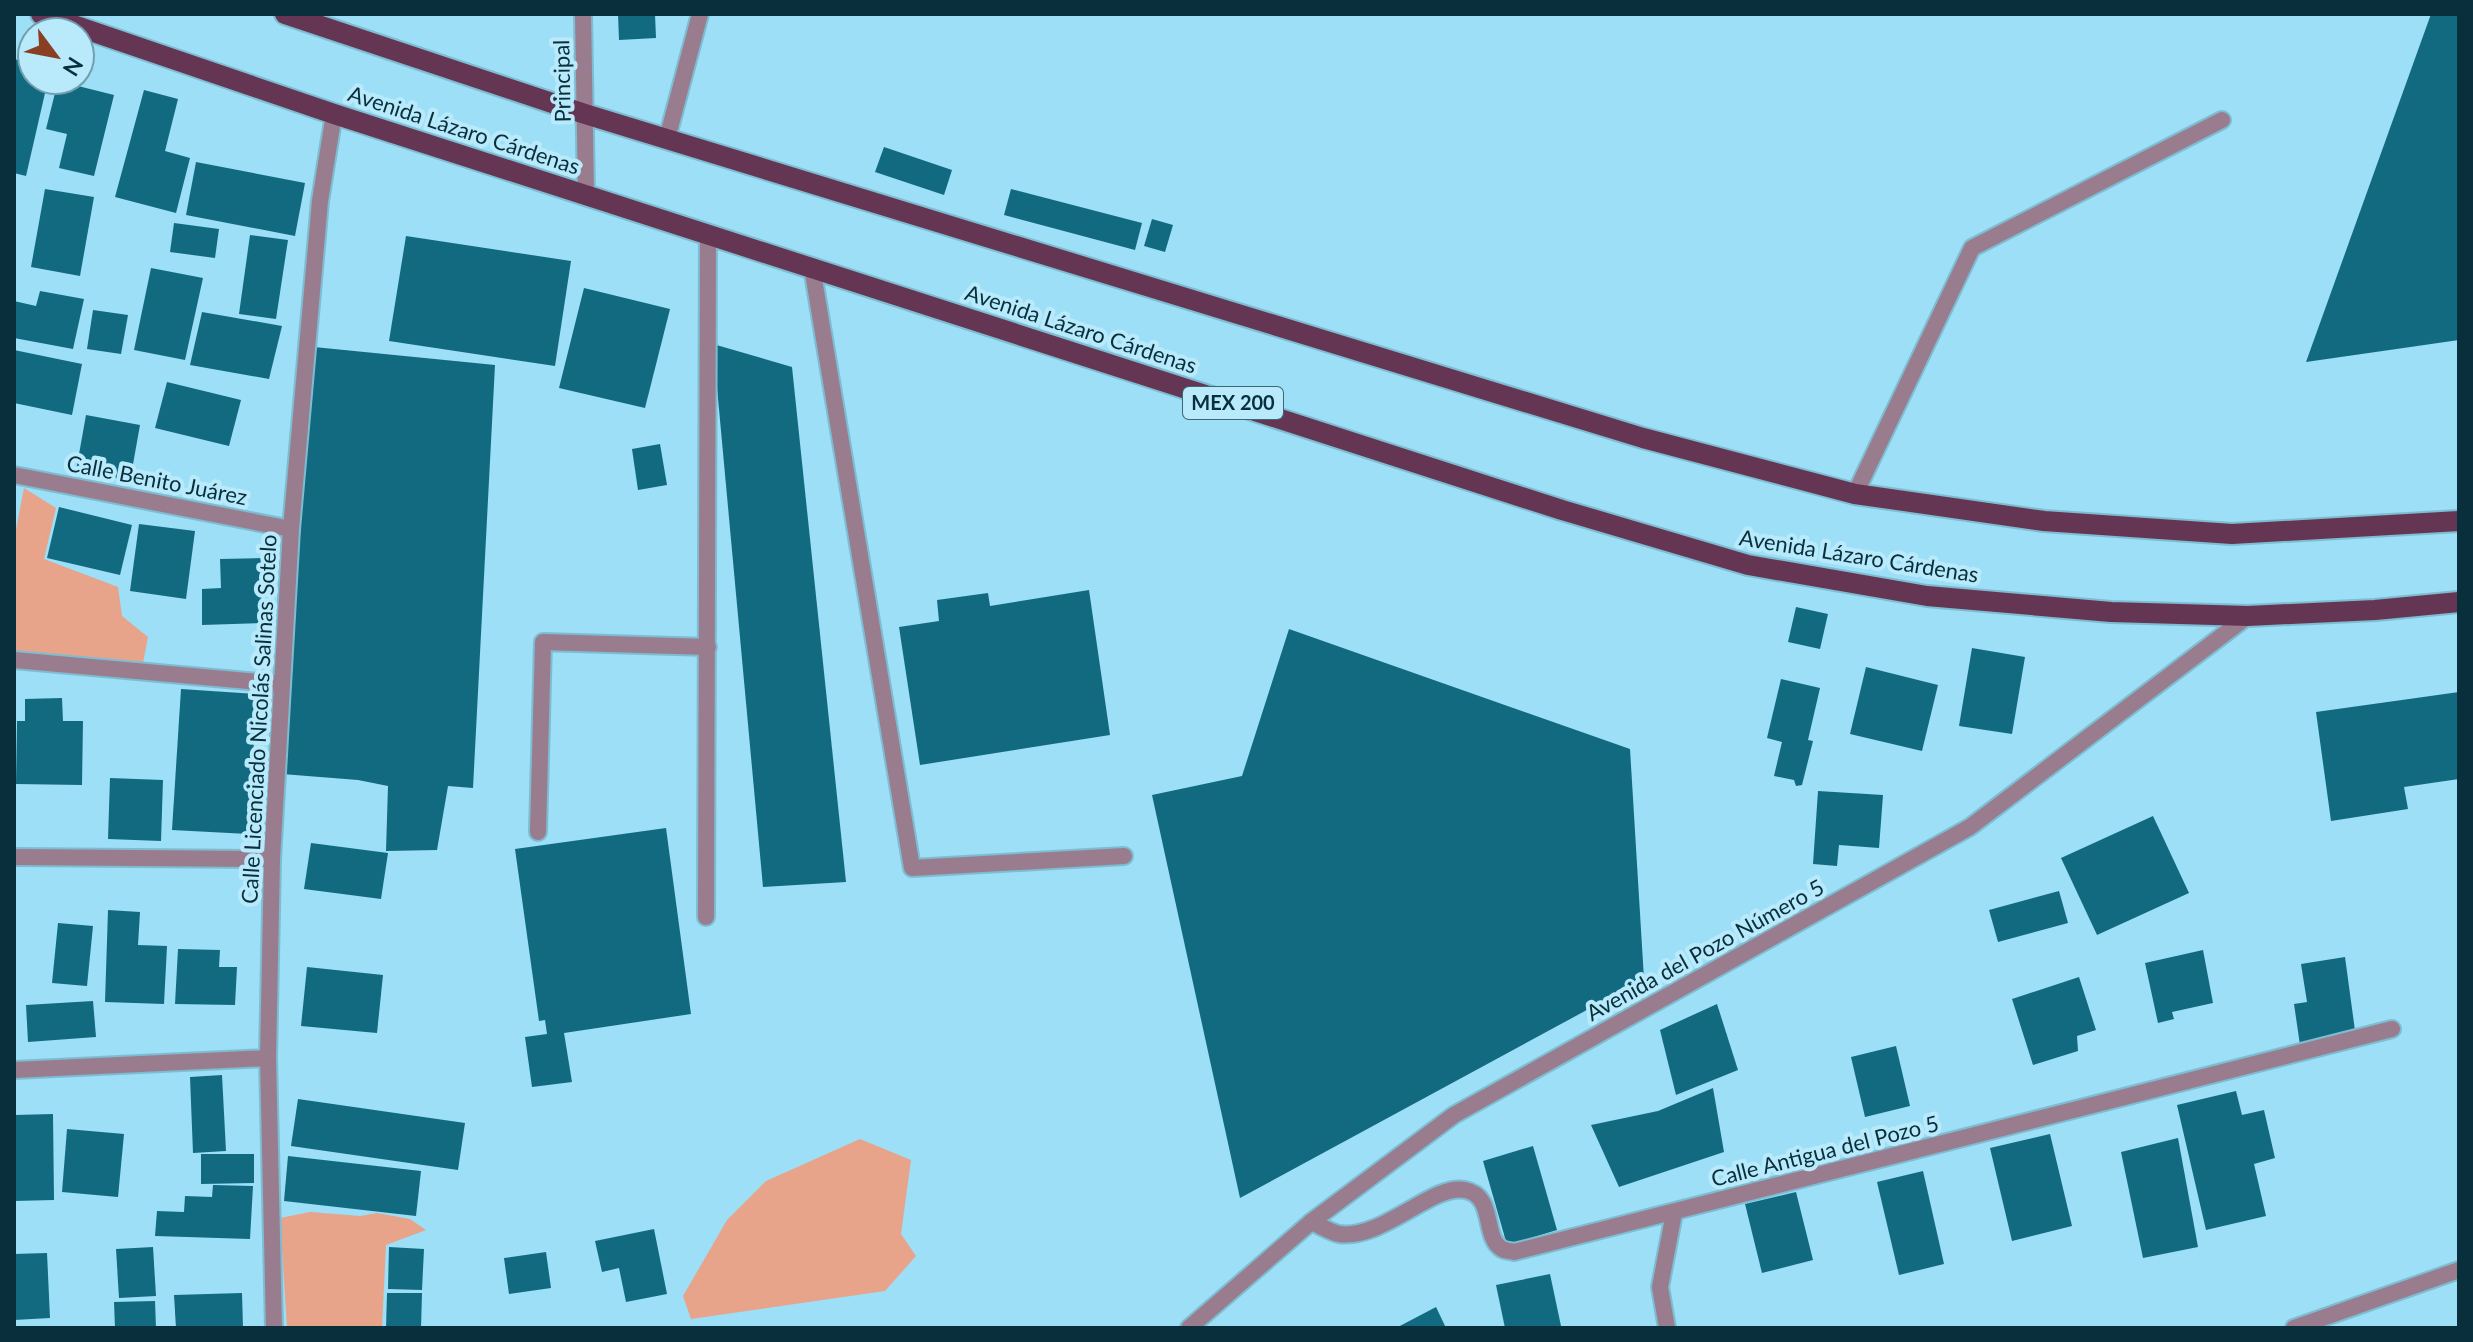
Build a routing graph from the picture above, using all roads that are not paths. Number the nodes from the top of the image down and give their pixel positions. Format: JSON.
{"nodes":[{"id":1,"x":41,"y":14,"type":"edge"},
{"id":2,"x":285,"y":14,"type":"edge"},
{"id":3,"x":583,"y":14,"type":"edge"},
{"id":4,"x":700,"y":14,"type":"edge"},
{"id":5,"x":334,"y":114,"type":"junction"},
{"id":6,"x":585,"y":114,"type":"junction"},
{"id":7,"x":2222,"y":120,"type":"dead end"},
{"id":8,"x":667,"y":139,"type":"junction"},
{"id":9,"x":586,"y":195,"type":"junction"},
{"id":10,"x":708,"y":234,"type":"junction"},
{"id":11,"x":812,"y":267,"type":"junction"},
{"id":12,"x":14,"y":475,"type":"edge"},
{"id":13,"x":1855,"y":494,"type":"junction"},
{"id":14,"x":2459,"y":521,"type":"edge"},
{"id":15,"x":291,"y":529,"type":"junction"},
{"id":16,"x":2459,"y":602,"type":"edge"},
{"id":17,"x":2248,"y":616,"type":"junction"},
{"id":18,"x":708,"y":647,"type":"junction"},
{"id":19,"x":14,"y":660,"type":"edge"},
{"id":20,"x":282,"y":684,"type":"junction"},
{"id":21,"x":538,"y":832,"type":"dead end"},
{"id":22,"x":1124,"y":856,"type":"dead end"},
{"id":23,"x":14,"y":857,"type":"edge"},
{"id":24,"x":272,"y":859,"type":"junction"},
{"id":25,"x":706,"y":917,"type":"dead end"},
{"id":26,"x":2392,"y":1029,"type":"dead end"},
{"id":27,"x":268,"y":1058,"type":"junction"},
{"id":28,"x":14,"y":1070,"type":"edge"},
{"id":29,"x":1674,"y":1213,"type":"junction"},
{"id":30,"x":1311,"y":1222,"type":"junction"},
{"id":31,"x":2459,"y":1270,"type":"edge"},
{"id":32,"x":274,"y":1328,"type":"edge"},
{"id":33,"x":1189,"y":1328,"type":"edge"},
{"id":34,"x":1667,"y":1328,"type":"edge"},
{"id":35,"x":2294,"y":1328,"type":"edge"}],
"edges":[{"from":1,"to":5,"type":"main road","name":"Avenida Lázaro Cárdenas","number":"MEX 200"},
{"from":2,"to":6,"type":"main road"},
{"from":3,"to":6,"type":"street","name":"Principal"},
{"from":4,"to":8,"type":"street"},
{"from":5,"to":9,"type":"main road","name":"Avenida Lázaro Cárdenas","number":"MEX 200"},
{"from":5,"to":15,"type":"street","name":"Calle Licenciado Nicolás Salinas Sotelo"},
{"from":6,"to":8,"type":"main road"},
{"from":6,"to":9,"type":"street","name":"Principal"},
{"from":7,"to":13,"type":"street"},
{"from":8,"to":13,"type":"main road"},
{"from":9,"to":10,"type":"main road","name":"Avenida Lázaro Cárdenas","number":"MEX 200"},
{"from":10,"to":11,"type":"main road","name":"Avenida Lázaro Cárdenas","number":"MEX 200"},
{"from":10,"to":18,"type":"street"},
{"from":11,"to":17,"type":"main road","name":"Avenida Lázaro Cárdenas","number":"MEX 200"},
{"from":11,"to":22,"type":"street"},
{"from":12,"to":15,"type":"street","name":"Calle Benito Juárez"},
{"from":13,"to":14,"type":"main road"},
{"from":15,"to":20,"type":"street","name":"Calle Licenciado Nicolás Salinas Sotelo"},
{"from":16,"to":17,"type":"main road","name":"Avenida Lázaro Cárdenas","number":"MEX 200"},
{"from":17,"to":30,"type":"street","name":"Avenida del Pozo Número 5"},
{"from":18,"to":21,"type":"street"},
{"from":18,"to":25,"type":"street"},
{"from":19,"to":20,"type":"street"},
{"from":20,"to":24,"type":"street","name":"Calle Licenciado Nicolás Salinas Sotelo"},
{"from":23,"to":24,"type":"street"},
{"from":24,"to":27,"type":"street","name":"Calle Licenciado Nicolás Salinas Sotelo"},
{"from":26,"to":29,"type":"street","name":"Calle Antigua del Pozo 5"},
{"from":27,"to":28,"type":"street"},
{"from":27,"to":32,"type":"street","name":"Calle Licenciado Nicolás Salinas Sotelo"},
{"from":29,"to":30,"type":"street","name":"Calle Antigua del Pozo 5"},
{"from":29,"to":34,"type":"street"},
{"from":30,"to":33,"type":"street","name":"Avenida del Pozo Número 5"},
{"from":31,"to":35,"type":"street"}]}
